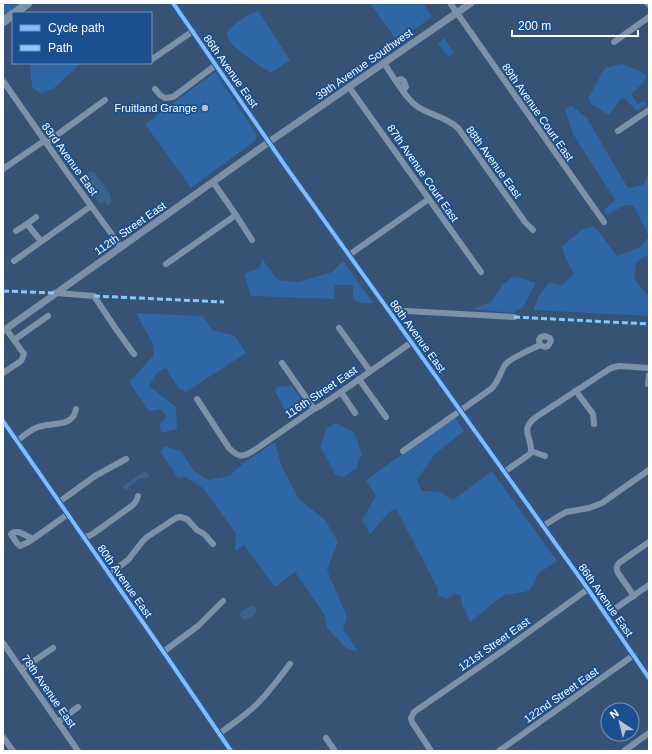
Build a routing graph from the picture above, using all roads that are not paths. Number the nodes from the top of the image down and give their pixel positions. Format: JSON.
{"nodes":[{"id":1,"x":28,"y":3,"type":"edge"},
{"id":2,"x":173,"y":3,"type":"edge"},
{"id":3,"x":450,"y":3,"type":"edge"},
{"id":4,"x":471,"y":3,"type":"edge"},
{"id":5,"x":17,"y":12,"type":"edge"},
{"id":6,"x":457,"y":13,"type":"junction"},
{"id":7,"x":12,"y":15,"type":"edge"},
{"id":8,"x":649,"y":18,"type":"edge"},
{"id":9,"x":3,"y":22,"type":"edge"},
{"id":10,"x":193,"y":31,"type":"junction"},
{"id":11,"x":614,"y":42,"type":"dead end"},
{"id":12,"x":152,"y":59,"type":"edge"},
{"id":13,"x":384,"y":63,"type":"junction"},
{"id":14,"x":216,"y":65,"type":"junction"},
{"id":15,"x":3,"y":82,"type":"edge"},
{"id":16,"x":349,"y":87,"type":"junction"},
{"id":17,"x":155,"y":89,"type":"dead end"},
{"id":18,"x":105,"y":100,"type":"dead end"},
{"id":19,"x":649,"y":110,"type":"edge"},
{"id":20,"x":618,"y":131,"type":"dead end"},
{"id":21,"x":45,"y":142,"type":"junction"},
{"id":22,"x":269,"y":142,"type":"junction"},
{"id":23,"x":3,"y":169,"type":"edge"},
{"id":24,"x":213,"y":182,"type":"junction"},
{"id":25,"x":429,"y":198,"type":"junction"},
{"id":26,"x":91,"y":206,"type":"junction"},
{"id":27,"x":236,"y":215,"type":"junction"},
{"id":28,"x":36,"y":217,"type":"dead end"},
{"id":29,"x":604,"y":222,"type":"dead end"},
{"id":30,"x":27,"y":224,"type":"junction"},
{"id":31,"x":533,"y":230,"type":"dead end"},
{"id":32,"x":16,"y":231,"type":"dead end"},
{"id":33,"x":252,"y":240,"type":"dead end"},
{"id":34,"x":41,"y":241,"type":"junction"},
{"id":35,"x":121,"y":247,"type":"junction"},
{"id":36,"x":349,"y":255,"type":"junction"},
{"id":37,"x":14,"y":261,"type":"dead end"},
{"id":38,"x":166,"y":264,"type":"dead end"},
{"id":39,"x":480,"y":272,"type":"dead end"},
{"id":40,"x":56,"y":294,"type":"junction"},
{"id":41,"x":389,"y":310,"type":"junction"},
{"id":42,"x":48,"y":316,"type":"dead end"},
{"id":43,"x":514,"y":317,"type":"dead end"},
{"id":44,"x":339,"y":328,"type":"dead end"},
{"id":45,"x":4,"y":330,"type":"edge"},
{"id":46,"x":14,"y":340,"type":"junction"},
{"id":47,"x":412,"y":342,"type":"junction"},
{"id":48,"x":540,"y":345,"type":"dead end"},
{"id":49,"x":134,"y":354,"type":"dead end"},
{"id":50,"x":282,"y":363,"type":"dead end"},
{"id":51,"x":649,"y":368,"type":"edge"},
{"id":52,"x":370,"y":371,"type":"junction"},
{"id":53,"x":3,"y":373,"type":"edge"},
{"id":54,"x":649,"y":375,"type":"edge"},
{"id":55,"x":359,"y":380,"type":"junction"},
{"id":56,"x":648,"y":384,"type":"dead end"},
{"id":57,"x":576,"y":391,"type":"junction"},
{"id":58,"x":341,"y":392,"type":"junction"},
{"id":59,"x":197,"y":400,"type":"dead end"},
{"id":60,"x":76,"y":409,"type":"dead end"},
{"id":61,"x":314,"y":409,"type":"junction"},
{"id":62,"x":460,"y":410,"type":"junction"},
{"id":63,"x":355,"y":413,"type":"dead end"},
{"id":64,"x":386,"y":417,"type":"dead end"},
{"id":65,"x":3,"y":421,"type":"edge"},
{"id":66,"x":594,"y":424,"type":"dead end"},
{"id":67,"x":17,"y":441,"type":"junction"},
{"id":68,"x":402,"y":451,"type":"dead end"},
{"id":69,"x":531,"y":451,"type":"junction"},
{"id":70,"x":545,"y":456,"type":"dead end"},
{"id":71,"x":126,"y":459,"type":"dead end"},
{"id":72,"x":649,"y":470,"type":"edge"},
{"id":73,"x":504,"y":472,"type":"junction"},
{"id":74,"x":138,"y":496,"type":"dead end"},
{"id":75,"x":59,"y":502,"type":"junction"},
{"id":76,"x":68,"y":514,"type":"junction"},
{"id":77,"x":543,"y":526,"type":"junction"},
{"id":78,"x":83,"y":537,"type":"junction"},
{"id":79,"x":33,"y":539,"type":"dead end"},
{"id":80,"x":649,"y":542,"type":"edge"},
{"id":81,"x":214,"y":544,"type":"dead end"},
{"id":82,"x":109,"y":574,"type":"junction"},
{"id":83,"x":649,"y":585,"type":"edge"},
{"id":84,"x":588,"y":589,"type":"junction"},
{"id":85,"x":634,"y":596,"type":"junction"},
{"id":86,"x":223,"y":601,"type":"dead end"},
{"id":87,"x":606,"y":615,"type":"junction"},
{"id":88,"x":3,"y":644,"type":"edge"},
{"id":89,"x":53,"y":648,"type":"dead end"},
{"id":90,"x":163,"y":652,"type":"junction"},
{"id":91,"x":634,"y":656,"type":"junction"},
{"id":92,"x":290,"y":664,"type":"dead end"},
{"id":93,"x":22,"y":669,"type":"junction"},
{"id":94,"x":649,"y":678,"type":"edge"},
{"id":95,"x":78,"y":707,"type":"dead end"},
{"id":96,"x":58,"y":722,"type":"junction"},
{"id":97,"x":649,"y":733,"type":"edge"},
{"id":98,"x":219,"y":734,"type":"junction"},
{"id":99,"x":3,"y":737,"type":"edge"},
{"id":100,"x":326,"y":738,"type":"dead end"},
{"id":101,"x":76,"y":750,"type":"edge"},
{"id":102,"x":13,"y":751,"type":"edge"},
{"id":103,"x":231,"y":751,"type":"edge"},
{"id":104,"x":335,"y":751,"type":"edge"},
{"id":105,"x":431,"y":751,"type":"edge"},
{"id":106,"x":499,"y":751,"type":"edge"},
{"id":107,"x":624,"y":751,"type":"edge"}],
"edges":[{"from":1,"to":5,"type":"highway"},
{"from":2,"to":10,"type":"street","name":"86th Avenue East"},
{"from":3,"to":6,"type":"street","name":"89th Avenue Court East"},
{"from":4,"to":6,"type":"main road","name":"39th Avenue Southwest"},
{"from":6,"to":13,"type":"main road","name":"39th Avenue Southwest"},
{"from":6,"to":29,"type":"street","name":"89th Avenue Court East"},
{"from":7,"to":9,"type":"highway"},
{"from":8,"to":11,"type":"street"},
{"from":10,"to":12,"type":"street"},
{"from":10,"to":14,"type":"street","name":"86th Avenue East"},
{"from":13,"to":16,"type":"main road","name":"39th Avenue Southwest"},
{"from":13,"to":31,"type":"street","name":"88th Avenue East"},
{"from":14,"to":17,"type":"street"},
{"from":14,"to":22,"type":"street","name":"86th Avenue East"},
{"from":15,"to":21,"type":"street","name":"83rd Avenue East"},
{"from":16,"to":22,"type":"main road","name":"39th Avenue Southwest"},
{"from":16,"to":25,"type":"street","name":"87th Avenue Court East"},
{"from":18,"to":21,"type":"street"},
{"from":19,"to":20,"type":"street"},
{"from":21,"to":23,"type":"street"},
{"from":21,"to":26,"type":"street","name":"83rd Avenue East"},
{"from":22,"to":24,"type":"main road","name":"112th Street East"},
{"from":22,"to":36,"type":"street","name":"86th Avenue East"},
{"from":24,"to":27,"type":"street"},
{"from":24,"to":35,"type":"main road","name":"112th Street East"},
{"from":25,"to":36,"type":"street"},
{"from":25,"to":39,"type":"street","name":"87th Avenue Court East"},
{"from":26,"to":34,"type":"street"},
{"from":26,"to":35,"type":"street","name":"83rd Avenue East"},
{"from":27,"to":33,"type":"street"},
{"from":27,"to":38,"type":"street"},
{"from":28,"to":30,"type":"street"},
{"from":30,"to":32,"type":"street"},
{"from":30,"to":34,"type":"street"},
{"from":34,"to":37,"type":"street"},
{"from":35,"to":40,"type":"main road","name":"112th Street East"},
{"from":36,"to":41,"type":"street","name":"86th Avenue East"},
{"from":40,"to":45,"type":"main road","name":"112th Street East"},
{"from":40,"to":49,"type":"street"},
{"from":41,"to":43,"type":"street"},
{"from":41,"to":47,"type":"street","name":"86th Avenue East"},
{"from":42,"to":46,"type":"street"},
{"from":44,"to":52,"type":"street"},
{"from":45,"to":46,"type":"street"},
{"from":46,"to":53,"type":"street"},
{"from":47,"to":52,"type":"street","name":"116th Street East"},
{"from":47,"to":62,"type":"street","name":"86th Avenue East"},
{"from":48,"to":62,"type":"street"},
{"from":50,"to":61,"type":"street"},
{"from":51,"to":57,"type":"street"},
{"from":52,"to":55,"type":"street","name":"116th Street East"},
{"from":54,"to":56,"type":"street"},
{"from":55,"to":58,"type":"street","name":"116th Street East"},
{"from":55,"to":64,"type":"street"},
{"from":57,"to":66,"type":"street"},
{"from":57,"to":69,"type":"street"},
{"from":58,"to":61,"type":"street","name":"116th Street East"},
{"from":58,"to":63,"type":"street"},
{"from":59,"to":61,"type":"street","name":"116th Street East"},
{"from":60,"to":67,"type":"street"},
{"from":62,"to":68,"type":"street"},
{"from":62,"to":73,"type":"street","name":"86th Avenue East"},
{"from":65,"to":67,"type":"street","name":"80th Avenue East"},
{"from":67,"to":75,"type":"street","name":"80th Avenue East"},
{"from":69,"to":70,"type":"street"},
{"from":69,"to":73,"type":"street"},
{"from":71,"to":75,"type":"street"},
{"from":72,"to":77,"type":"street"},
{"from":73,"to":77,"type":"street","name":"86th Avenue East"},
{"from":74,"to":78,"type":"street"},
{"from":75,"to":76,"type":"street","name":"80th Avenue East"},
{"from":76,"to":78,"type":"street","name":"80th Avenue East"},
{"from":76,"to":79,"type":"street"},
{"from":77,"to":84,"type":"street","name":"86th Avenue East"},
{"from":78,"to":82,"type":"street","name":"80th Avenue East"},
{"from":80,"to":85,"type":"street"},
{"from":81,"to":82,"type":"street"},
{"from":82,"to":90,"type":"street","name":"80th Avenue East"},
{"from":83,"to":85,"type":"street"},
{"from":84,"to":87,"type":"street","name":"86th Avenue East"},
{"from":84,"to":105,"type":"street","name":"121st Street East"},
{"from":85,"to":87,"type":"street"},
{"from":86,"to":90,"type":"street"},
{"from":87,"to":91,"type":"street","name":"86th Avenue East"},
{"from":88,"to":93,"type":"street","name":"78th Avenue East"},
{"from":89,"to":93,"type":"street"},
{"from":90,"to":98,"type":"street","name":"80th Avenue East"},
{"from":91,"to":94,"type":"street","name":"86th Avenue East"},
{"from":91,"to":106,"type":"street","name":"122nd Street East"},
{"from":92,"to":98,"type":"street"},
{"from":93,"to":96,"type":"street","name":"78th Avenue East"},
{"from":95,"to":96,"type":"street"},
{"from":96,"to":101,"type":"street","name":"78th Avenue East"},
{"from":97,"to":107,"type":"street"},
{"from":98,"to":103,"type":"street","name":"80th Avenue East"},
{"from":99,"to":102,"type":"street"},
{"from":100,"to":104,"type":"street"}]}
